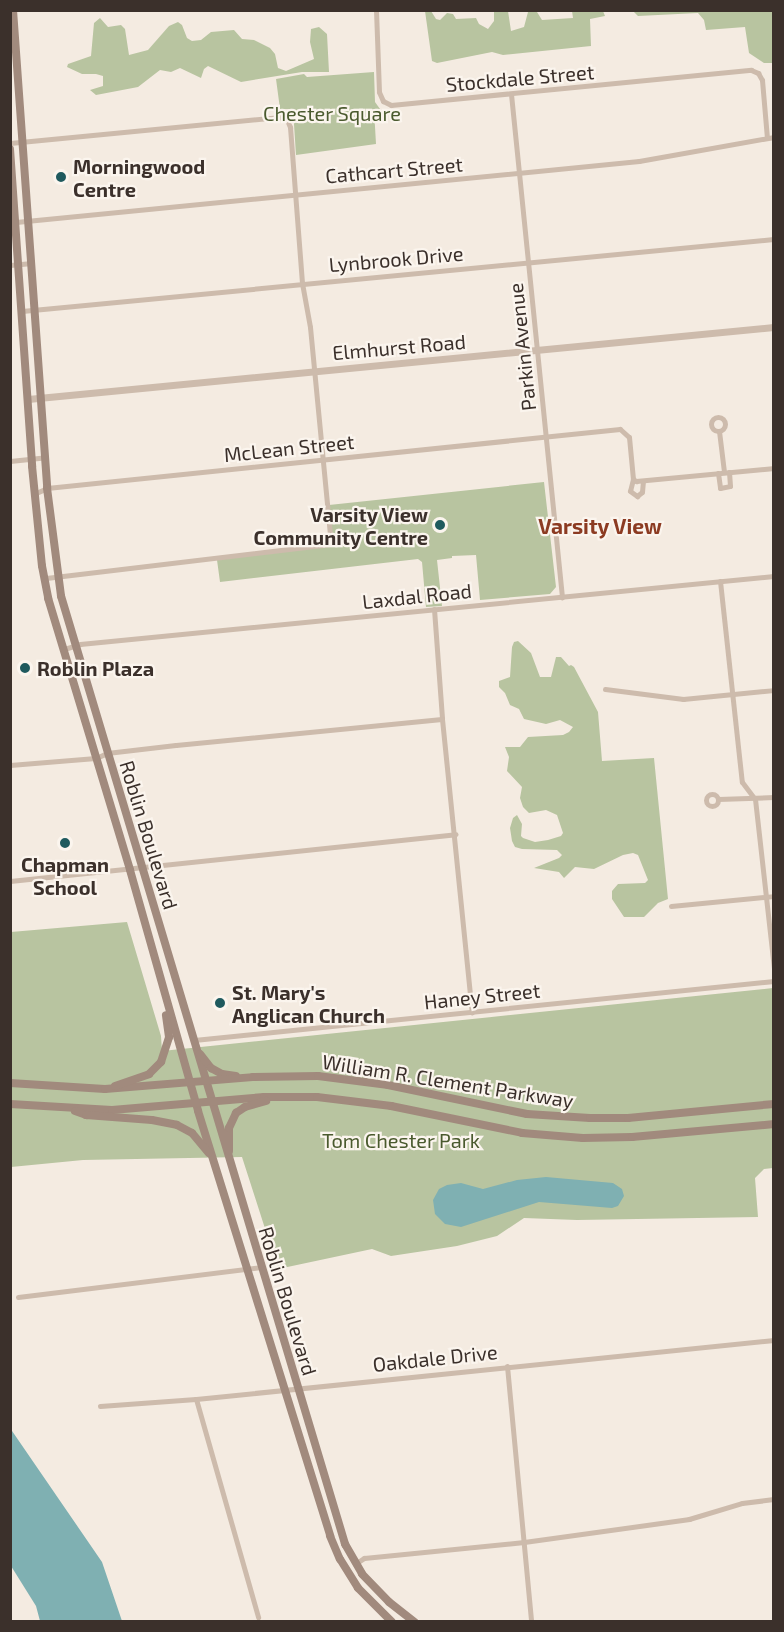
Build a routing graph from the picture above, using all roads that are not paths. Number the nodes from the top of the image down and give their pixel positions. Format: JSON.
{"nodes":[{"id":1,"x":13,"y":10,"type":"edge"},
{"id":2,"x":376,"y":10,"type":"edge"},
{"id":3,"x":511,"y":94,"type":"junction"},
{"id":4,"x":770,"y":138,"type":"edge"},
{"id":5,"x":22,"y":142,"type":"junction"},
{"id":6,"x":10,"y":143,"type":"edge"},
{"id":7,"x":10,"y":149,"type":"edge"},
{"id":8,"x":11,"y":163,"type":"edge"},
{"id":9,"x":519,"y":174,"type":"junction"},
{"id":10,"x":296,"y":194,"type":"junction"},
{"id":11,"x":28,"y":221,"type":"junction"},
{"id":12,"x":16,"y":222,"type":"junction"},
{"id":13,"x":774,"y":239,"type":"edge"},
{"id":14,"x":528,"y":261,"type":"junction"},
{"id":15,"x":32,"y":263,"type":"junction"},
{"id":16,"x":15,"y":265,"type":"edge"},
{"id":17,"x":303,"y":283,"type":"junction"},
{"id":18,"x":35,"y":309,"type":"junction"},
{"id":19,"x":22,"y":311,"type":"junction"},
{"id":20,"x":774,"y":327,"type":"edge"},
{"id":21,"x":538,"y":350,"type":"junction"},
{"id":22,"x":314,"y":372,"type":"junction"},
{"id":23,"x":42,"y":397,"type":"junction"},
{"id":24,"x":28,"y":399,"type":"junction"},
{"id":25,"x":719,"y":431,"type":"dead end"},
{"id":26,"x":546,"y":436,"type":"junction"},
{"id":27,"x":46,"y":457,"type":"junction"},
{"id":28,"x":32,"y":458,"type":"junction"},
{"id":29,"x":10,"y":460,"type":"edge"},
{"id":30,"x":321,"y":460,"type":"junction"},
{"id":31,"x":774,"y":468,"type":"edge"},
{"id":32,"x":723,"y":473,"type":"junction"},
{"id":33,"x":633,"y":479,"type":"junction"},
{"id":34,"x":643,"y":481,"type":"junction"},
{"id":35,"x":47,"y":488,"type":"junction"},
{"id":36,"x":36,"y":493,"type":"junction"},
{"id":37,"x":57,"y":576,"type":"junction"},
{"id":38,"x":774,"y":576,"type":"edge"},
{"id":39,"x":44,"y":578,"type":"junction"},
{"id":40,"x":720,"y":581,"type":"junction"},
{"id":41,"x":562,"y":597,"type":"junction"},
{"id":42,"x":434,"y":609,"type":"junction"},
{"id":43,"x":75,"y":645,"type":"junction"},
{"id":44,"x":64,"y":649,"type":"junction"},
{"id":45,"x":605,"y":689,"type":"dead end"},
{"id":46,"x":774,"y":690,"type":"edge"},
{"id":47,"x":732,"y":695,"type":"junction"},
{"id":48,"x":442,"y":719,"type":"junction"},
{"id":49,"x":107,"y":753,"type":"junction"},
{"id":50,"x":96,"y":758,"type":"junction"},
{"id":51,"x":10,"y":765,"type":"edge"},
{"id":52,"x":774,"y":796,"type":"edge"},
{"id":53,"x":718,"y":799,"type":"dead end"},
{"id":54,"x":755,"y":799,"type":"junction"},
{"id":55,"x":456,"y":834,"type":"junction"},
{"id":56,"x":141,"y":866,"type":"junction"},
{"id":57,"x":130,"y":870,"type":"junction"},
{"id":58,"x":10,"y":881,"type":"edge"},
{"id":59,"x":774,"y":896,"type":"edge"},
{"id":60,"x":765,"y":897,"type":"junction"},
{"id":61,"x":671,"y":906,"type":"dead end"},
{"id":62,"x":774,"y":969,"type":"edge"},
{"id":63,"x":774,"y":981,"type":"edge"},
{"id":64,"x":164,"y":995,"type":"junction"},
{"id":65,"x":472,"y":1012,"type":"junction"},
{"id":66,"x":194,"y":1040,"type":"junction"},
{"id":67,"x":198,"y":1052,"type":"junction"},
{"id":68,"x":253,"y":1077,"type":"junction"},
{"id":69,"x":205,"y":1082,"type":"junction"},
{"id":70,"x":10,"y":1083,"type":"edge"},
{"id":71,"x":191,"y":1083,"type":"junction"},
{"id":72,"x":105,"y":1089,"type":"junction"},
{"id":73,"x":279,"y":1097,"type":"junction"},
{"id":74,"x":211,"y":1103,"type":"junction"},
{"id":75,"x":10,"y":1104,"type":"edge"},
{"id":76,"x":196,"y":1104,"type":"junction"},
{"id":77,"x":774,"y":1104,"type":"edge"},
{"id":78,"x":68,"y":1109,"type":"junction"},
{"id":79,"x":774,"y":1124,"type":"edge"},
{"id":80,"x":212,"y":1159,"type":"junction"},
{"id":81,"x":229,"y":1159,"type":"junction"},
{"id":82,"x":261,"y":1268,"type":"junction"},
{"id":83,"x":248,"y":1269,"type":"junction"},
{"id":84,"x":18,"y":1297,"type":"dead end"},
{"id":85,"x":774,"y":1340,"type":"edge"},
{"id":86,"x":507,"y":1366,"type":"junction"},
{"id":87,"x":296,"y":1387,"type":"junction"},
{"id":88,"x":286,"y":1389,"type":"junction"},
{"id":89,"x":196,"y":1399,"type":"junction"},
{"id":90,"x":100,"y":1406,"type":"dead end"},
{"id":91,"x":774,"y":1499,"type":"edge"},
{"id":92,"x":524,"y":1542,"type":"junction"},
{"id":93,"x":355,"y":1564,"type":"junction"},
{"id":94,"x":258,"y":1617,"type":"dead end"},
{"id":95,"x":392,"y":1622,"type":"edge"},
{"id":96,"x":416,"y":1622,"type":"edge"},
{"id":97,"x":531,"y":1622,"type":"edge"}],
"edges":[{"from":1,"to":5,"type":"main road","name":"Roblin Boulevard"},
{"from":2,"to":3,"type":"street","name":"Stockdale Street"},
{"from":3,"to":4,"type":"street","name":"Stockdale Street"},
{"from":3,"to":9,"type":"street","name":"Parkin Avenue"},
{"from":4,"to":9,"type":"street","name":"Cathcart Street"},
{"from":5,"to":6,"type":"street"},
{"from":5,"to":10,"type":"street"},
{"from":5,"to":11,"type":"main road","name":"Roblin Boulevard"},
{"from":7,"to":8,"type":"main road","name":"Roblin Boulevard"},
{"from":8,"to":12,"type":"main road","name":"Roblin Boulevard"},
{"from":9,"to":10,"type":"street","name":"Cathcart Street"},
{"from":9,"to":14,"type":"street","name":"Parkin Avenue"},
{"from":10,"to":11,"type":"street","name":"Cathcart Street"},
{"from":10,"to":17,"type":"street"},
{"from":11,"to":12,"type":"street","name":"Cathcart Street"},
{"from":11,"to":15,"type":"main road","name":"Roblin Boulevard"},
{"from":12,"to":16,"type":"main road","name":"Roblin Boulevard"},
{"from":13,"to":14,"type":"street","name":"Lynbrook Drive"},
{"from":14,"to":17,"type":"street","name":"Lynbrook Drive"},
{"from":14,"to":21,"type":"street","name":"Parkin Avenue"},
{"from":15,"to":16,"type":"street"},
{"from":15,"to":18,"type":"main road","name":"Roblin Boulevard"},
{"from":16,"to":19,"type":"main road","name":"Roblin Boulevard"},
{"from":17,"to":18,"type":"street","name":"Lynbrook Drive"},
{"from":17,"to":22,"type":"street"},
{"from":18,"to":19,"type":"street","name":"Lynbrook Drive"},
{"from":18,"to":23,"type":"main road","name":"Roblin Boulevard"},
{"from":19,"to":24,"type":"main road","name":"Roblin Boulevard"},
{"from":20,"to":21,"type":"street","name":"Elmhurst Road"},
{"from":21,"to":22,"type":"street","name":"Elmhurst Road"},
{"from":21,"to":26,"type":"street","name":"Parkin Avenue"},
{"from":22,"to":23,"type":"street","name":"Elmhurst Road"},
{"from":22,"to":30,"type":"street"},
{"from":23,"to":24,"type":"street","name":"Elmhurst Road"},
{"from":23,"to":27,"type":"main road","name":"Roblin Boulevard"},
{"from":24,"to":28,"type":"main road","name":"Roblin Boulevard"},
{"from":25,"to":32,"type":"street"},
{"from":26,"to":30,"type":"street","name":"McLean Street"},
{"from":26,"to":33,"type":"street","name":"McLean Street"},
{"from":26,"to":41,"type":"street","name":"Parkin Avenue"},
{"from":27,"to":28,"type":"street"},
{"from":27,"to":35,"type":"main road","name":"Roblin Boulevard"},
{"from":28,"to":29,"type":"street"},
{"from":28,"to":36,"type":"main road","name":"Roblin Boulevard"},
{"from":30,"to":35,"type":"street","name":"McLean Street"},
{"from":30,"to":37,"type":"street"},
{"from":31,"to":32,"type":"street"},
{"from":32,"to":34,"type":"street"},
{"from":33,"to":34,"type":"street"},
{"from":33,"to":34,"type":"street"},
{"from":35,"to":36,"type":"street","name":"McLean Street"},
{"from":35,"to":37,"type":"main road","name":"Roblin Boulevard"},
{"from":36,"to":39,"type":"main road","name":"Roblin Boulevard"},
{"from":37,"to":39,"type":"street"},
{"from":37,"to":43,"type":"main road","name":"Roblin Boulevard"},
{"from":38,"to":40,"type":"street","name":"Laxdal Road"},
{"from":39,"to":44,"type":"main road","name":"Roblin Boulevard"},
{"from":40,"to":41,"type":"street","name":"Laxdal Road"},
{"from":40,"to":47,"type":"street"},
{"from":41,"to":42,"type":"street","name":"Laxdal Road"},
{"from":42,"to":43,"type":"street","name":"Laxdal Road"},
{"from":42,"to":48,"type":"street"},
{"from":43,"to":44,"type":"street","name":"Laxdal Road"},
{"from":43,"to":49,"type":"main road","name":"Roblin Boulevard"},
{"from":44,"to":50,"type":"main road","name":"Roblin Boulevard"},
{"from":45,"to":47,"type":"street"},
{"from":46,"to":47,"type":"street"},
{"from":47,"to":54,"type":"street"},
{"from":48,"to":49,"type":"street"},
{"from":48,"to":55,"type":"street"},
{"from":49,"to":50,"type":"street"},
{"from":49,"to":56,"type":"main road","name":"Roblin Boulevard"},
{"from":50,"to":51,"type":"street"},
{"from":50,"to":57,"type":"main road","name":"Roblin Boulevard"},
{"from":52,"to":54,"type":"street"},
{"from":53,"to":54,"type":"street"},
{"from":54,"to":60,"type":"street"},
{"from":55,"to":56,"type":"street"},
{"from":55,"to":65,"type":"street"},
{"from":56,"to":57,"type":"street"},
{"from":56,"to":66,"type":"main road","name":"Roblin Boulevard"},
{"from":57,"to":58,"type":"street"},
{"from":57,"to":64,"type":"main road","name":"Roblin Boulevard"},
{"from":59,"to":60,"type":"street"},
{"from":60,"to":61,"type":"street"},
{"from":60,"to":62,"type":"street"},
{"from":63,"to":65,"type":"street","name":"Haney Street"},
{"from":64,"to":71,"type":"main road","name":"Roblin Boulevard"},
{"from":64,"to":72,"type":"main road"},
{"from":65,"to":66,"type":"street","name":"Haney Street"},
{"from":66,"to":67,"type":"main road","name":"Roblin Boulevard"},
{"from":67,"to":68,"type":"main road"},
{"from":67,"to":69,"type":"main road","name":"Roblin Boulevard"},
{"from":68,"to":69,"type":"main road","name":"William R. Clement Parkway"},
{"from":68,"to":77,"type":"main road","name":"William R. Clement Parkway"},
{"from":69,"to":71,"type":"main road","name":"William R. Clement Parkway"},
{"from":69,"to":74,"type":"main road","name":"Roblin Boulevard"},
{"from":70,"to":72,"type":"main road","name":"William R. Clement Parkway"},
{"from":71,"to":72,"type":"main road","name":"William R. Clement Parkway"},
{"from":71,"to":76,"type":"main road","name":"Roblin Boulevard"},
{"from":73,"to":74,"type":"main road","name":"William R. Clement Parkway"},
{"from":73,"to":79,"type":"main road","name":"William R. Clement Parkway"},
{"from":73,"to":81,"type":"main road"},
{"from":74,"to":76,"type":"main road","name":"William R. Clement Parkway"},
{"from":74,"to":81,"type":"main road","name":"Roblin Boulevard"},
{"from":75,"to":78,"type":"main road","name":"William R. Clement Parkway"},
{"from":76,"to":78,"type":"main road","name":"William R. Clement Parkway"},
{"from":76,"to":80,"type":"main road","name":"Roblin Boulevard"},
{"from":78,"to":80,"type":"main road"},
{"from":80,"to":83,"type":"main road","name":"Roblin Boulevard"},
{"from":81,"to":82,"type":"main road","name":"Roblin Boulevard"},
{"from":82,"to":83,"type":"street"},
{"from":82,"to":87,"type":"main road","name":"Roblin Boulevard"},
{"from":83,"to":84,"type":"street"},
{"from":83,"to":88,"type":"main road","name":"Roblin Boulevard"},
{"from":85,"to":86,"type":"street","name":"Oakdale Drive"},
{"from":86,"to":87,"type":"street","name":"Oakdale Drive"},
{"from":86,"to":92,"type":"street"},
{"from":87,"to":88,"type":"street","name":"Oakdale Drive"},
{"from":87,"to":93,"type":"main road","name":"Roblin Boulevard"},
{"from":88,"to":89,"type":"street","name":"Oakdale Drive"},
{"from":88,"to":95,"type":"main road","name":"Roblin Boulevard"},
{"from":89,"to":90,"type":"street","name":"Oakdale Drive"},
{"from":89,"to":94,"type":"street"},
{"from":91,"to":92,"type":"street"},
{"from":92,"to":93,"type":"street"},
{"from":92,"to":97,"type":"street"},
{"from":93,"to":96,"type":"main road","name":"Roblin Boulevard"}]}
